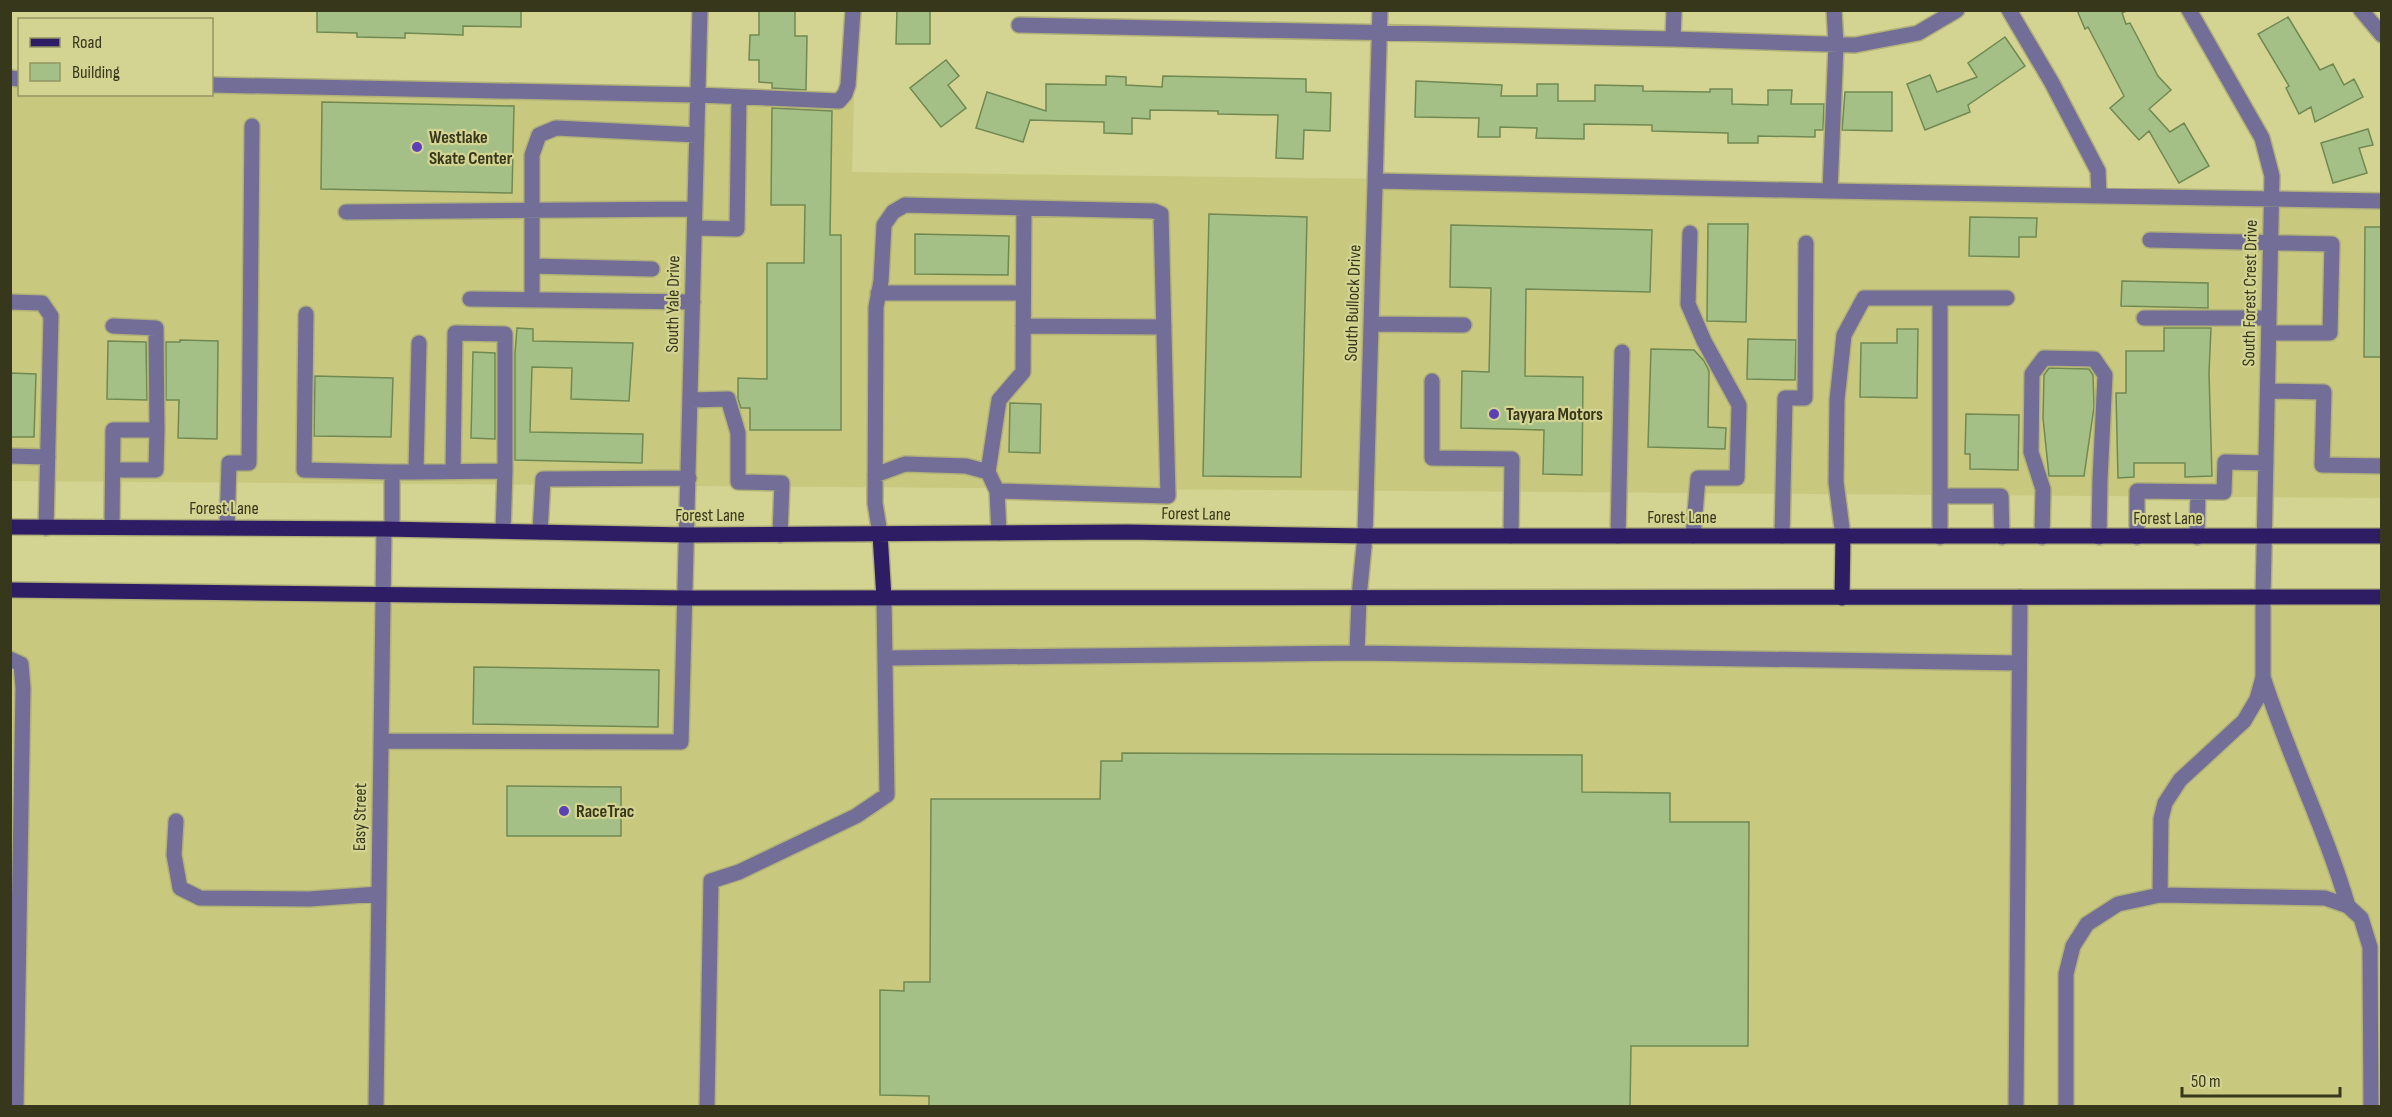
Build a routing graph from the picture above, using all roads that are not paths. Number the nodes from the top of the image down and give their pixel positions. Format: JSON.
{"nodes":[{"id":1,"x":700,"y":10,"type":"edge"},
{"id":2,"x":853,"y":10,"type":"edge"},
{"id":3,"x":1380,"y":10,"type":"edge"},
{"id":4,"x":1674,"y":10,"type":"edge"},
{"id":5,"x":1834,"y":10,"type":"edge"},
{"id":6,"x":1958,"y":10,"type":"edge"},
{"id":7,"x":2009,"y":10,"type":"edge"},
{"id":8,"x":2189,"y":10,"type":"edge"},
{"id":9,"x":2361,"y":10,"type":"edge"},
{"id":10,"x":1019,"y":25,"type":"dead end"},
{"id":11,"x":1380,"y":32,"type":"junction"},
{"id":12,"x":2382,"y":35,"type":"edge"},
{"id":13,"x":1673,"y":39,"type":"junction"},
{"id":14,"x":1836,"y":45,"type":"junction"},
{"id":15,"x":213,"y":85,"type":"edge"},
{"id":16,"x":698,"y":95,"type":"junction"},
{"id":17,"x":739,"y":97,"type":"junction"},
{"id":18,"x":252,"y":126,"type":"dead end"},
{"id":19,"x":697,"y":135,"type":"junction"},
{"id":20,"x":1376,"y":181,"type":"junction"},
{"id":21,"x":1830,"y":191,"type":"junction"},
{"id":22,"x":2099,"y":196,"type":"junction"},
{"id":23,"x":2271,"y":200,"type":"junction"},
{"id":24,"x":2382,"y":201,"type":"edge"},
{"id":25,"x":1024,"y":208,"type":"junction"},
{"id":26,"x":695,"y":209,"type":"junction"},
{"id":27,"x":531,"y":210,"type":"junction"},
{"id":28,"x":346,"y":212,"type":"dead end"},
{"id":29,"x":695,"y":228,"type":"junction"},
{"id":30,"x":1690,"y":233,"type":"dead end"},
{"id":31,"x":2150,"y":240,"type":"dead end"},
{"id":32,"x":1806,"y":243,"type":"dead end"},
{"id":33,"x":2271,"y":243,"type":"junction"},
{"id":34,"x":532,"y":266,"type":"junction"},
{"id":35,"x":652,"y":269,"type":"dead end"},
{"id":36,"x":878,"y":293,"type":"junction"},
{"id":37,"x":1023,"y":294,"type":"junction"},
{"id":38,"x":1940,"y":298,"type":"junction"},
{"id":39,"x":2007,"y":298,"type":"dead end"},
{"id":40,"x":470,"y":299,"type":"dead end"},
{"id":41,"x":532,"y":300,"type":"junction"},
{"id":42,"x":10,"y":302,"type":"edge"},
{"id":43,"x":693,"y":302,"type":"junction"},
{"id":44,"x":306,"y":314,"type":"dead end"},
{"id":45,"x":2144,"y":318,"type":"dead end"},
{"id":46,"x":1371,"y":324,"type":"junction"},
{"id":47,"x":1464,"y":325,"type":"dead end"},
{"id":48,"x":113,"y":326,"type":"dead end"},
{"id":49,"x":1023,"y":326,"type":"junction"},
{"id":50,"x":2269,"y":326,"type":"junction"},
{"id":51,"x":1164,"y":327,"type":"junction"},
{"id":52,"x":420,"y":344,"type":"dead end"},
{"id":53,"x":1622,"y":351,"type":"dead end"},
{"id":54,"x":1432,"y":381,"type":"dead end"},
{"id":55,"x":2268,"y":392,"type":"junction"},
{"id":56,"x":691,"y":400,"type":"junction"},
{"id":57,"x":157,"y":430,"type":"junction"},
{"id":58,"x":10,"y":456,"type":"edge"},
{"id":59,"x":48,"y":457,"type":"junction"},
{"id":60,"x":2266,"y":463,"type":"junction"},
{"id":61,"x":2382,"y":466,"type":"edge"},
{"id":62,"x":113,"y":470,"type":"junction"},
{"id":63,"x":416,"y":471,"type":"junction"},
{"id":64,"x":505,"y":471,"type":"junction"},
{"id":65,"x":392,"y":472,"type":"junction"},
{"id":66,"x":453,"y":472,"type":"junction"},
{"id":67,"x":987,"y":472,"type":"junction"},
{"id":68,"x":875,"y":475,"type":"junction"},
{"id":69,"x":689,"y":478,"type":"junction"},
{"id":70,"x":997,"y":491,"type":"junction"},
{"id":71,"x":2198,"y":492,"type":"junction"},
{"id":72,"x":1940,"y":496,"type":"junction"},
{"id":73,"x":10,"y":527,"type":"edge"},
{"id":74,"x":112,"y":527,"type":"junction"},
{"id":75,"x":46,"y":528,"type":"junction"},
{"id":76,"x":227,"y":528,"type":"junction"},
{"id":77,"x":388,"y":529,"type":"junction"},
{"id":78,"x":503,"y":531,"type":"junction"},
{"id":79,"x":540,"y":532,"type":"junction"},
{"id":80,"x":999,"y":533,"type":"junction"},
{"id":81,"x":880,"y":534,"type":"junction"},
{"id":82,"x":687,"y":535,"type":"junction"},
{"id":83,"x":780,"y":535,"type":"junction"},
{"id":84,"x":1365,"y":536,"type":"junction"},
{"id":85,"x":1511,"y":536,"type":"junction"},
{"id":86,"x":1618,"y":536,"type":"junction"},
{"id":87,"x":1693,"y":536,"type":"junction"},
{"id":88,"x":1782,"y":536,"type":"junction"},
{"id":89,"x":1843,"y":536,"type":"junction"},
{"id":90,"x":2382,"y":536,"type":"edge"},
{"id":91,"x":1940,"y":537,"type":"junction"},
{"id":92,"x":2002,"y":537,"type":"junction"},
{"id":93,"x":2042,"y":537,"type":"junction"},
{"id":94,"x":2099,"y":537,"type":"junction"},
{"id":95,"x":2137,"y":537,"type":"junction"},
{"id":96,"x":2197,"y":537,"type":"junction"},
{"id":97,"x":2265,"y":537,"type":"junction"},
{"id":98,"x":10,"y":590,"type":"edge"},
{"id":99,"x":383,"y":595,"type":"junction"},
{"id":100,"x":1359,"y":597,"type":"junction"},
{"id":101,"x":1842,"y":597,"type":"junction"},
{"id":102,"x":2020,"y":597,"type":"junction"},
{"id":103,"x":2263,"y":597,"type":"junction"},
{"id":104,"x":2382,"y":597,"type":"edge"},
{"id":105,"x":686,"y":598,"type":"junction"},
{"id":106,"x":884,"y":598,"type":"junction"},
{"id":107,"x":1357,"y":653,"type":"junction"},
{"id":108,"x":887,"y":658,"type":"junction"},
{"id":109,"x":10,"y":659,"type":"edge"},
{"id":110,"x":2019,"y":663,"type":"junction"},
{"id":111,"x":2264,"y":677,"type":"junction"},
{"id":112,"x":381,"y":741,"type":"junction"},
{"id":113,"x":176,"y":821,"type":"dead end"},
{"id":114,"x":379,"y":894,"type":"junction"},
{"id":115,"x":2160,"y":895,"type":"junction"},
{"id":116,"x":2348,"y":906,"type":"junction"},
{"id":117,"x":16,"y":1107,"type":"edge"},
{"id":118,"x":376,"y":1107,"type":"edge"},
{"id":119,"x":707,"y":1107,"type":"edge"},
{"id":120,"x":2016,"y":1107,"type":"edge"},
{"id":121,"x":2066,"y":1107,"type":"edge"},
{"id":122,"x":2371,"y":1107,"type":"edge"}],
"edges":[{"from":1,"to":16,"type":"street","name":"South Yale Drive"},
{"from":2,"to":17,"type":"street"},
{"from":3,"to":11,"type":"street","name":"South Bullock Drive"},
{"from":4,"to":13,"type":"street"},
{"from":5,"to":14,"type":"street"},
{"from":6,"to":14,"type":"street"},
{"from":7,"to":22,"type":"street"},
{"from":8,"to":23,"type":"street","name":"South Forest Crest Drive"},
{"from":9,"to":12,"type":"street"},
{"from":10,"to":11,"type":"street"},
{"from":11,"to":13,"type":"street"},
{"from":11,"to":20,"type":"street","name":"South Bullock Drive"},
{"from":13,"to":14,"type":"street"},
{"from":14,"to":21,"type":"street"},
{"from":15,"to":16,"type":"street"},
{"from":16,"to":17,"type":"street"},
{"from":16,"to":19,"type":"street","name":"South Yale Drive"},
{"from":17,"to":29,"type":"street"},
{"from":18,"to":76,"type":"street"},
{"from":19,"to":26,"type":"street","name":"South Yale Drive"},
{"from":19,"to":27,"type":"street"},
{"from":20,"to":21,"type":"street"},
{"from":20,"to":46,"type":"street","name":"South Bullock Drive"},
{"from":21,"to":22,"type":"street"},
{"from":22,"to":23,"type":"street"},
{"from":23,"to":24,"type":"street"},
{"from":23,"to":33,"type":"street","name":"South Forest Crest Drive"},
{"from":25,"to":36,"type":"street"},
{"from":25,"to":37,"type":"street"},
{"from":25,"to":51,"type":"street"},
{"from":26,"to":27,"type":"street"},
{"from":26,"to":29,"type":"street","name":"South Yale Drive"},
{"from":27,"to":28,"type":"street"},
{"from":27,"to":34,"type":"street"},
{"from":29,"to":43,"type":"street","name":"South Yale Drive"},
{"from":30,"to":87,"type":"street"},
{"from":31,"to":33,"type":"street"},
{"from":32,"to":88,"type":"street"},
{"from":33,"to":50,"type":"street","name":"South Forest Crest Drive"},
{"from":33,"to":50,"type":"street"},
{"from":34,"to":35,"type":"street"},
{"from":34,"to":41,"type":"street"},
{"from":36,"to":37,"type":"street"},
{"from":36,"to":68,"type":"street"},
{"from":37,"to":49,"type":"street"},
{"from":38,"to":39,"type":"street"},
{"from":38,"to":72,"type":"street"},
{"from":38,"to":89,"type":"street"},
{"from":40,"to":41,"type":"street"},
{"from":41,"to":43,"type":"street"},
{"from":42,"to":59,"type":"street"},
{"from":43,"to":56,"type":"street","name":"South Yale Drive"},
{"from":44,"to":65,"type":"street"},
{"from":45,"to":50,"type":"street"},
{"from":46,"to":47,"type":"street"},
{"from":46,"to":84,"type":"street","name":"South Bullock Drive"},
{"from":48,"to":57,"type":"street"},
{"from":49,"to":51,"type":"street"},
{"from":49,"to":67,"type":"street"},
{"from":50,"to":55,"type":"street","name":"South Forest Crest Drive"},
{"from":51,"to":70,"type":"street"},
{"from":52,"to":63,"type":"street"},
{"from":53,"to":86,"type":"street"},
{"from":54,"to":85,"type":"street"},
{"from":55,"to":60,"type":"street","name":"South Forest Crest Drive"},
{"from":55,"to":61,"type":"street"},
{"from":56,"to":69,"type":"street","name":"South Yale Drive"},
{"from":56,"to":83,"type":"street"},
{"from":57,"to":62,"type":"street"},
{"from":57,"to":62,"type":"street"},
{"from":58,"to":59,"type":"street"},
{"from":59,"to":75,"type":"street"},
{"from":60,"to":71,"type":"street"},
{"from":60,"to":97,"type":"street","name":"South Forest Crest Drive"},
{"from":62,"to":74,"type":"street"},
{"from":63,"to":65,"type":"street"},
{"from":63,"to":66,"type":"street"},
{"from":64,"to":66,"type":"street"},
{"from":64,"to":66,"type":"street"},
{"from":64,"to":78,"type":"street"},
{"from":65,"to":77,"type":"street","name":"Easy Street"},
{"from":67,"to":68,"type":"street"},
{"from":67,"to":70,"type":"street"},
{"from":68,"to":81,"type":"street"},
{"from":69,"to":79,"type":"street"},
{"from":69,"to":82,"type":"street","name":"South Yale Drive"},
{"from":70,"to":80,"type":"street"},
{"from":71,"to":95,"type":"street"},
{"from":71,"to":96,"type":"street"},
{"from":72,"to":91,"type":"street"},
{"from":72,"to":92,"type":"street"},
{"from":73,"to":75,"type":"main road","name":"Forest Lane"},
{"from":74,"to":75,"type":"main road","name":"Forest Lane"},
{"from":74,"to":76,"type":"main road","name":"Forest Lane"},
{"from":76,"to":77,"type":"main road","name":"Forest Lane"},
{"from":77,"to":78,"type":"main road","name":"Forest Lane"},
{"from":77,"to":99,"type":"street","name":"Easy Street"},
{"from":78,"to":79,"type":"main road","name":"Forest Lane"},
{"from":79,"to":82,"type":"main road","name":"Forest Lane"},
{"from":80,"to":81,"type":"main road","name":"Forest Lane"},
{"from":80,"to":84,"type":"main road","name":"Forest Lane"},
{"from":81,"to":83,"type":"main road","name":"Forest Lane"},
{"from":81,"to":106,"type":"main road"},
{"from":82,"to":83,"type":"main road","name":"Forest Lane"},
{"from":82,"to":105,"type":"street","name":"South Yale Drive"},
{"from":84,"to":85,"type":"main road","name":"Forest Lane"},
{"from":84,"to":100,"type":"street","name":"South Bullock Drive"},
{"from":85,"to":86,"type":"main road","name":"Forest Lane"},
{"from":86,"to":87,"type":"main road","name":"Forest Lane"},
{"from":87,"to":88,"type":"main road","name":"Forest Lane"},
{"from":88,"to":89,"type":"main road","name":"Forest Lane"},
{"from":89,"to":91,"type":"main road","name":"Forest Lane"},
{"from":89,"to":101,"type":"main road"},
{"from":90,"to":97,"type":"main road","name":"Forest Lane"},
{"from":91,"to":92,"type":"main road","name":"Forest Lane"},
{"from":92,"to":93,"type":"main road","name":"Forest Lane"},
{"from":93,"to":94,"type":"main road","name":"Forest Lane"},
{"from":93,"to":94,"type":"street"},
{"from":94,"to":95,"type":"main road","name":"Forest Lane"},
{"from":95,"to":96,"type":"main road","name":"Forest Lane"},
{"from":96,"to":97,"type":"main road","name":"Forest Lane"},
{"from":97,"to":103,"type":"street","name":"South Forest Crest Drive"},
{"from":98,"to":99,"type":"main road"},
{"from":99,"to":105,"type":"main road"},
{"from":99,"to":112,"type":"street","name":"Easy Street"},
{"from":100,"to":101,"type":"main road"},
{"from":100,"to":106,"type":"main road"},
{"from":100,"to":107,"type":"street","name":"South Bullock Drive"},
{"from":101,"to":102,"type":"main road"},
{"from":102,"to":103,"type":"main road"},
{"from":102,"to":110,"type":"street"},
{"from":103,"to":104,"type":"main road"},
{"from":103,"to":111,"type":"street","name":"South Forest Crest Drive"},
{"from":105,"to":106,"type":"main road"},
{"from":105,"to":112,"type":"street","name":"South Yale Drive"},
{"from":106,"to":108,"type":"street"},
{"from":107,"to":108,"type":"street"},
{"from":107,"to":110,"type":"street"},
{"from":108,"to":119,"type":"street"},
{"from":109,"to":117,"type":"street"},
{"from":110,"to":120,"type":"street"},
{"from":111,"to":115,"type":"street"},
{"from":111,"to":116,"type":"street"},
{"from":112,"to":114,"type":"street","name":"Easy Street"},
{"from":113,"to":114,"type":"street"},
{"from":114,"to":118,"type":"street","name":"Easy Street"},
{"from":115,"to":116,"type":"street"},
{"from":115,"to":121,"type":"street"},
{"from":116,"to":122,"type":"street"}]}
